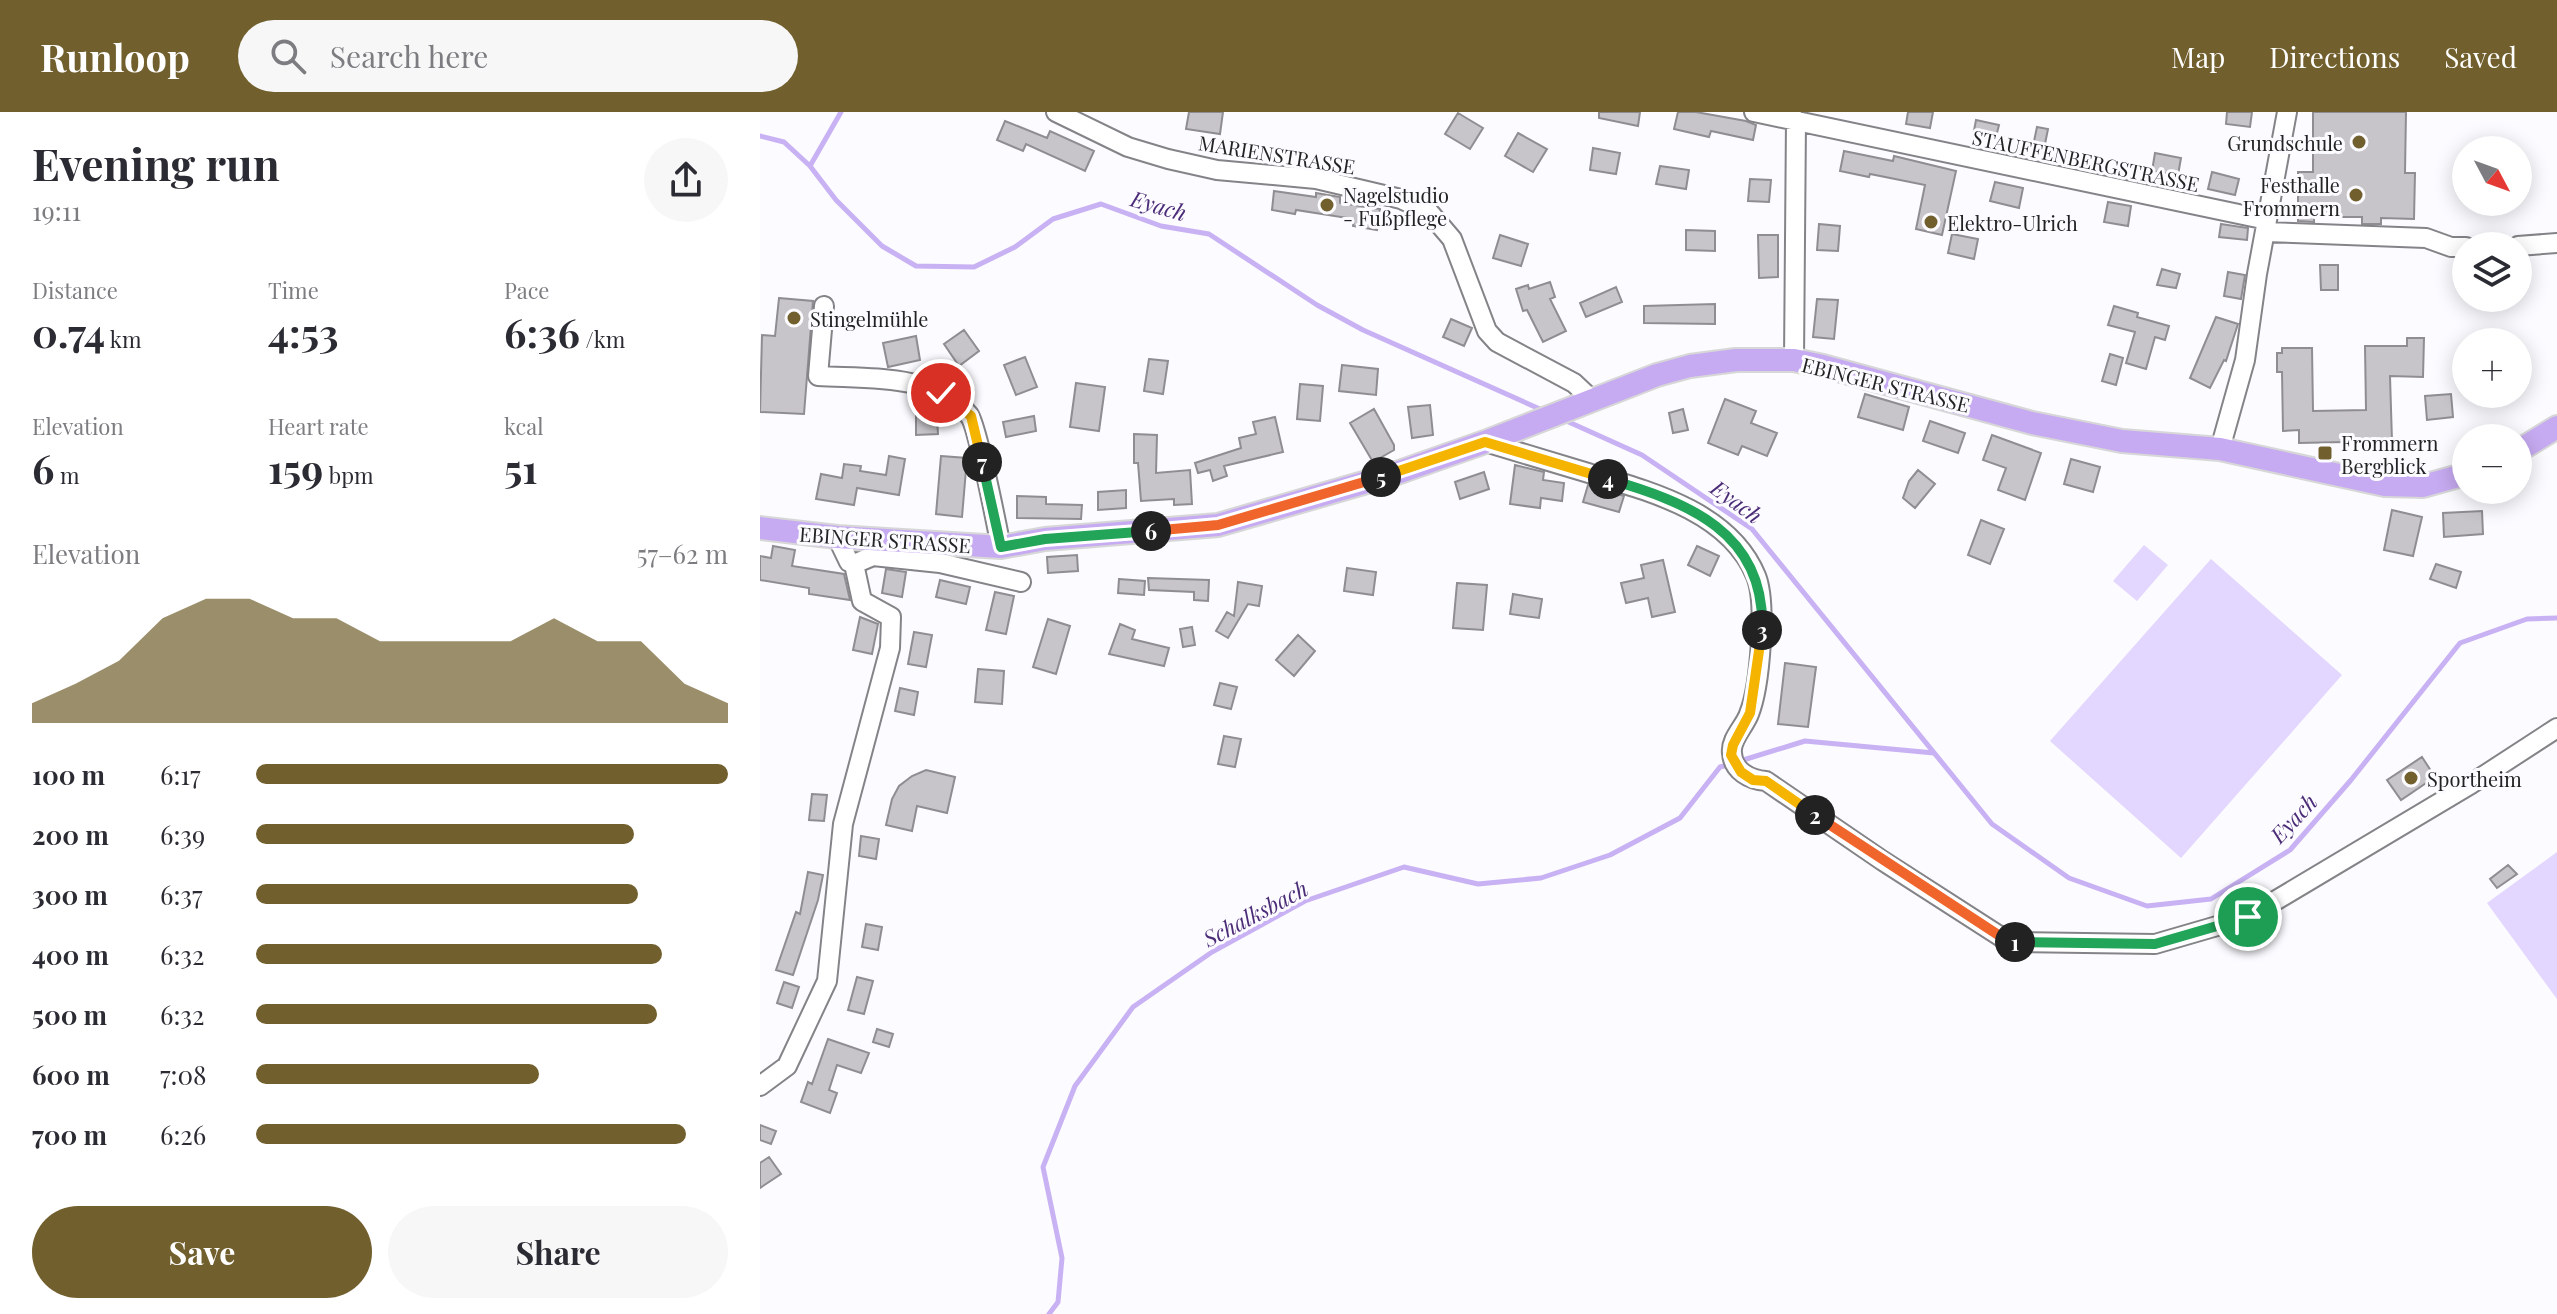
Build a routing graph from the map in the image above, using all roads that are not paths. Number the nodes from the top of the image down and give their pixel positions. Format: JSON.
{"nodes":[{"id":1,"x":1056,"y":112,"type":"edge"},
{"id":2,"x":1754,"y":112,"type":"edge"},
{"id":3,"x":2287,"y":112,"type":"edge"},
{"id":4,"x":1796,"y":120,"type":"junction"},
{"id":5,"x":2266,"y":226,"type":"junction"},
{"id":6,"x":2557,"y":243,"type":"edge"},
{"id":7,"x":2532,"y":245,"type":"edge"},
{"id":8,"x":2452,"y":247,"type":"edge"},
{"id":9,"x":824,"y":306,"type":"dead end"},
{"id":10,"x":1794,"y":360,"type":"junction"},
{"id":11,"x":1584,"y":402,"type":"junction"},
{"id":12,"x":2557,"y":427,"type":"edge"},
{"id":13,"x":1485,"y":442,"type":"junction"},
{"id":14,"x":2532,"y":442,"type":"edge"},
{"id":15,"x":2220,"y":449,"type":"junction"},
{"id":16,"x":2452,"y":478,"type":"edge"},
{"id":17,"x":760,"y":528,"type":"edge"},
{"id":18,"x":837,"y":537,"type":"junction"},
{"id":19,"x":1001,"y":547,"type":"junction"},
{"id":20,"x":854,"y":564,"type":"junction"},
{"id":21,"x":1021,"y":582,"type":"dead end"},
{"id":22,"x":2557,"y":728,"type":"edge"},
{"id":23,"x":760,"y":1086,"type":"edge"}],
"edges":[{"from":1,"to":11,"type":"street","name":"MARIENSTRASSE"},
{"from":2,"to":4,"type":"street","name":"STAUFFENBERGSTRASSE"},
{"from":3,"to":5,"type":"street"},
{"from":4,"to":5,"type":"street","name":"STAUFFENBERGSTRASSE"},
{"from":4,"to":10,"type":"street"},
{"from":5,"to":8,"type":"street","name":"STAUFFENBERGSTRASSE"},
{"from":5,"to":15,"type":"street"},
{"from":6,"to":7,"type":"street"},
{"from":9,"to":19,"type":"street"},
{"from":10,"to":11,"type":"main road","name":"EBINGER STRASSE"},
{"from":10,"to":15,"type":"main road","name":"EBINGER STRASSE"},
{"from":11,"to":13,"type":"main road","name":"EBINGER STRASSE"},
{"from":12,"to":14,"type":"main road"},
{"from":13,"to":19,"type":"main road","name":"EBINGER STRASSE"},
{"from":13,"to":22,"type":"street"},
{"from":15,"to":16,"type":"main road","name":"EBINGER STRASSE"},
{"from":17,"to":18,"type":"main road","name":"EBINGER STRASSE"},
{"from":18,"to":19,"type":"main road","name":"EBINGER STRASSE"},
{"from":18,"to":20,"type":"street"},
{"from":20,"to":21,"type":"street"},
{"from":20,"to":23,"type":"street"}]}
